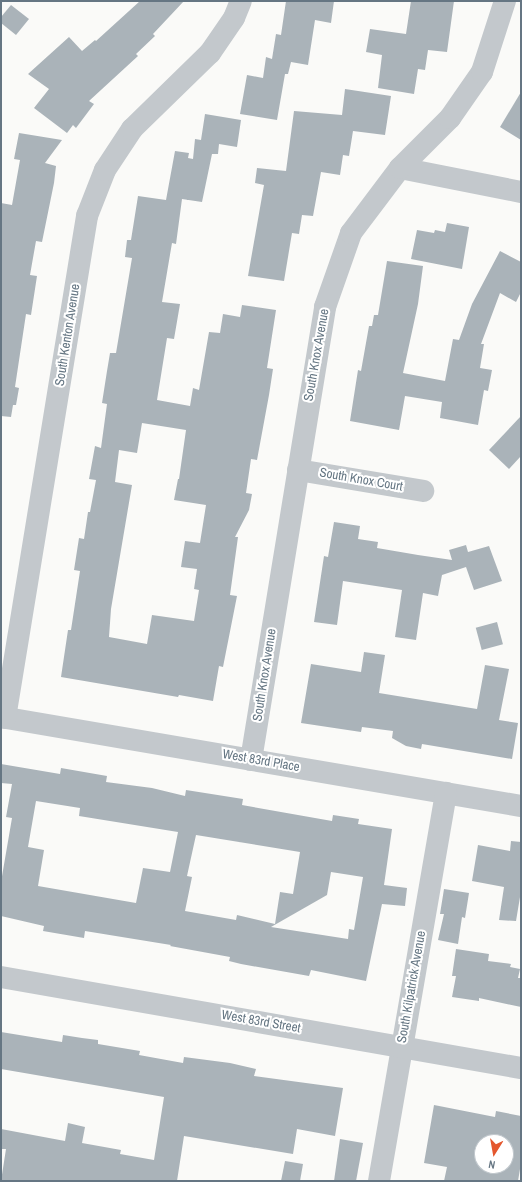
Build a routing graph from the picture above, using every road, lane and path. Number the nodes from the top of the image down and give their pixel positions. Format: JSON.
{"nodes":[{"id":1,"x":241,"y":1,"type":"edge"},
{"id":2,"x":505,"y":1,"type":"edge"},
{"id":3,"x":400,"y":168,"type":"junction"},
{"id":4,"x":521,"y":192,"type":"edge"},
{"id":5,"x":298,"y":470,"type":"junction"},
{"id":6,"x":423,"y":491,"type":"dead end"},
{"id":7,"x":3,"y":717,"type":"edge"},
{"id":8,"x":251,"y":760,"type":"junction"},
{"id":9,"x":446,"y":793,"type":"junction"},
{"id":10,"x":521,"y":806,"type":"edge"},
{"id":11,"x":1,"y":977,"type":"edge"},
{"id":12,"x":402,"y":1047,"type":"junction"},
{"id":13,"x":521,"y":1068,"type":"edge"},
{"id":14,"x":379,"y":1181,"type":"edge"}],
"edges":[{"from":1,"to":7,"type":"street","name":"South Kenton Avenue"},
{"from":2,"to":3,"type":"street","name":"South Knox Avenue"},
{"from":3,"to":4,"type":"street"},
{"from":3,"to":5,"type":"street","name":"South Knox Avenue"},
{"from":5,"to":6,"type":"street","name":"South Knox Court"},
{"from":5,"to":8,"type":"street","name":"South Knox Avenue"},
{"from":7,"to":8,"type":"street","name":"West 83rd Place"},
{"from":8,"to":9,"type":"street","name":"West 83rd Place"},
{"from":9,"to":10,"type":"street","name":"West 83rd Place"},
{"from":9,"to":12,"type":"street","name":"South Kilpatrick Avenue"},
{"from":11,"to":12,"type":"street","name":"West 83rd Street"},
{"from":12,"to":13,"type":"street","name":"West 83rd Street"},
{"from":12,"to":14,"type":"street","name":"South Kilpatrick Avenue"}]}
